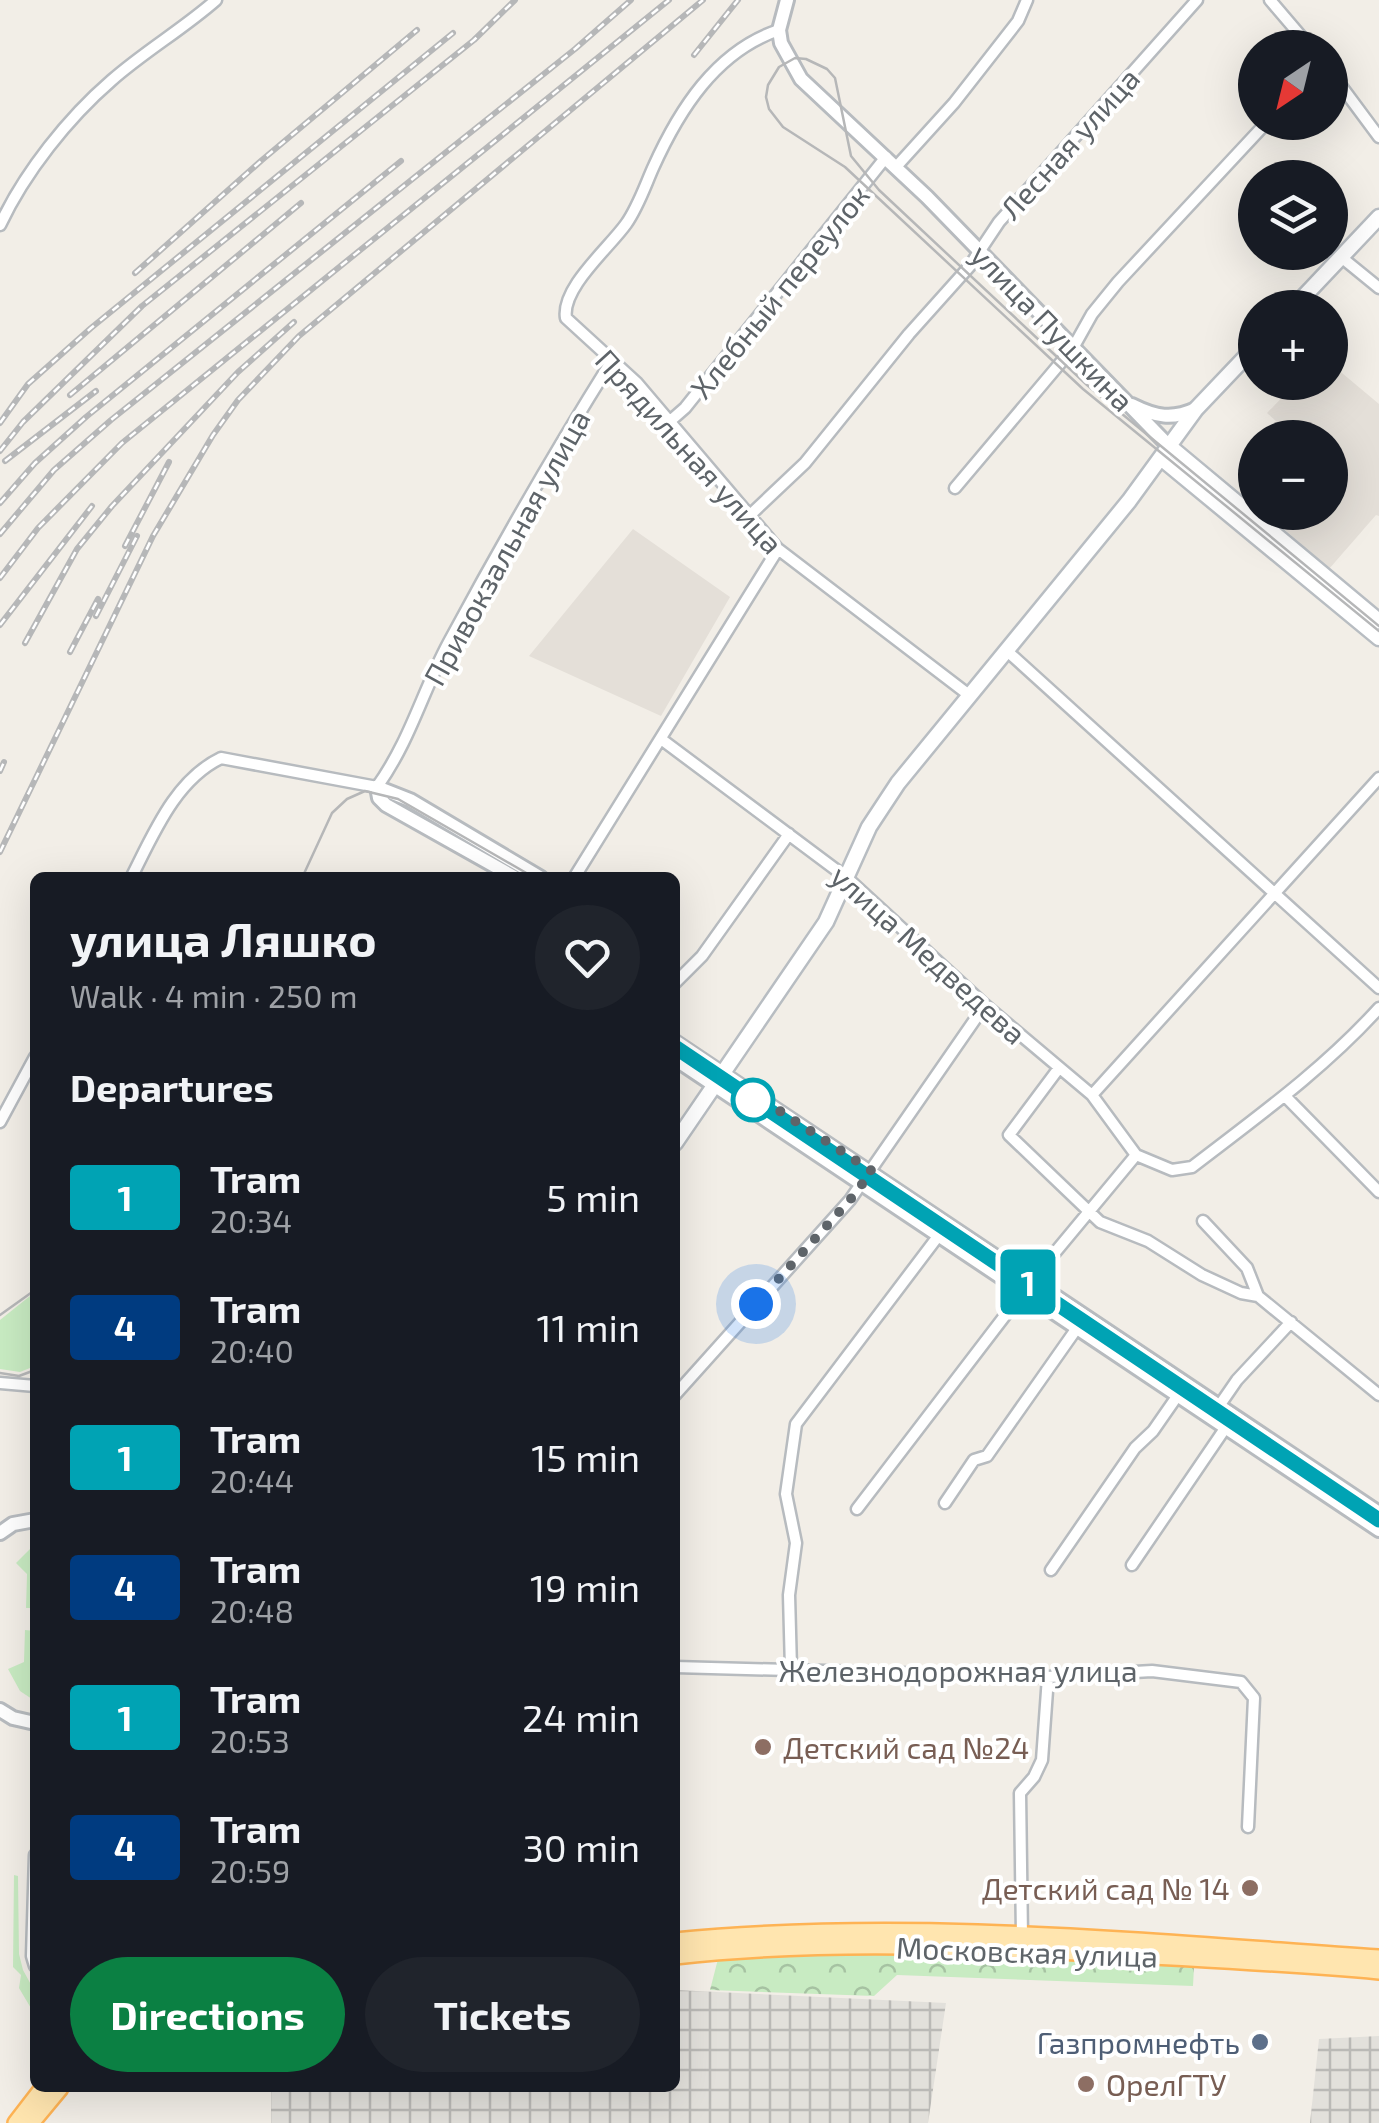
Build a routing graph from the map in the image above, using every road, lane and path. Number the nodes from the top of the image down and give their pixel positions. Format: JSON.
{"nodes":[{"id":1,"x":216,"y":0,"type":"edge"},
{"id":2,"x":787,"y":0,"type":"edge"},
{"id":3,"x":1027,"y":0,"type":"edge"},
{"id":4,"x":1197,"y":0,"type":"edge"},
{"id":5,"x":1270,"y":0,"type":"edge"},
{"id":6,"x":779,"y":30,"type":"junction"},
{"id":7,"x":1296,"y":30,"type":"edge"},
{"id":8,"x":1348,"y":95,"type":"edge"},
{"id":9,"x":1379,"y":136,"type":"edge"},
{"id":10,"x":1250,"y":140,"type":"edge"},
{"id":11,"x":891,"y":162,"type":"junction"},
{"id":12,"x":1379,"y":216,"type":"edge"},
{"id":13,"x":0,"y":225,"type":"edge"},
{"id":14,"x":1348,"y":249,"type":"edge"},
{"id":15,"x":979,"y":250,"type":"junction"},
{"id":16,"x":1348,"y":263,"type":"edge"},
{"id":17,"x":1329,"y":270,"type":"edge"},
{"id":18,"x":1379,"y":288,"type":"edge"},
{"id":19,"x":1310,"y":290,"type":"edge"},
{"id":20,"x":1072,"y":348,"type":"junction"},
{"id":21,"x":611,"y":362,"type":"junction"},
{"id":22,"x":1238,"y":365,"type":"edge"},
{"id":23,"x":1121,"y":399,"type":"junction"},
{"id":24,"x":1196,"y":408,"type":"junction"},
{"id":25,"x":669,"y":422,"type":"junction"},
{"id":26,"x":1165,"y":452,"type":"junction"},
{"id":27,"x":955,"y":488,"type":"dead end"},
{"id":28,"x":749,"y":516,"type":"junction"},
{"id":29,"x":778,"y":549,"type":"junction"},
{"id":30,"x":1379,"y":620,"type":"edge"},
{"id":31,"x":1379,"y":638,"type":"edge"},
{"id":32,"x":1006,"y":650,"type":"junction"},
{"id":33,"x":969,"y":695,"type":"junction"},
{"id":34,"x":661,"y":739,"type":"junction"},
{"id":35,"x":1379,"y":778,"type":"edge"},
{"id":36,"x":377,"y":786,"type":"junction"},
{"id":37,"x":789,"y":834,"type":"junction"},
{"id":38,"x":134,"y":872,"type":"edge"},
{"id":39,"x":505,"y":872,"type":"edge"},
{"id":40,"x":534,"y":872,"type":"edge"},
{"id":41,"x":578,"y":872,"type":"edge"},
{"id":42,"x":847,"y":878,"type":"junction"},
{"id":43,"x":1275,"y":893,"type":"junction"},
{"id":44,"x":680,"y":979,"type":"edge"},
{"id":45,"x":1379,"y":988,"type":"edge"},
{"id":46,"x":985,"y":1005,"type":"junction"},
{"id":47,"x":1379,"y":1008,"type":"edge"},
{"id":48,"x":680,"y":1046,"type":"edge"},
{"id":49,"x":680,"y":1060,"type":"edge"},
{"id":50,"x":30,"y":1066,"type":"edge"},
{"id":51,"x":1059,"y":1068,"type":"junction"},
{"id":52,"x":720,"y":1080,"type":"junction"},
{"id":53,"x":1092,"y":1095,"type":"junction"},
{"id":54,"x":1285,"y":1096,"type":"junction"},
{"id":55,"x":0,"y":1122,"type":"edge"},
{"id":56,"x":680,"y":1136,"type":"edge"},
{"id":57,"x":1136,"y":1155,"type":"junction"},
{"id":58,"x":872,"y":1171,"type":"junction"},
{"id":59,"x":862,"y":1184,"type":"junction"},
{"id":60,"x":1379,"y":1192,"type":"edge"},
{"id":61,"x":1090,"y":1212,"type":"junction"},
{"id":62,"x":1202,"y":1221,"type":"dead end"},
{"id":63,"x":939,"y":1236,"type":"junction"},
{"id":64,"x":1033,"y":1279,"type":"junction"},
{"id":65,"x":1024,"y":1291,"type":"junction"},
{"id":66,"x":1258,"y":1296,"type":"junction"},
{"id":67,"x":1291,"y":1322,"type":"junction"},
{"id":68,"x":1077,"y":1328,"type":"junction"},
{"id":69,"x":0,"y":1382,"type":"edge"},
{"id":70,"x":30,"y":1385,"type":"edge"},
{"id":71,"x":680,"y":1388,"type":"edge"},
{"id":72,"x":1178,"y":1395,"type":"junction"},
{"id":73,"x":1379,"y":1395,"type":"edge"},
{"id":74,"x":1216,"y":1411,"type":"junction"},
{"id":75,"x":1226,"y":1427,"type":"junction"},
{"id":76,"x":945,"y":1503,"type":"dead end"},
{"id":77,"x":857,"y":1509,"type":"dead end"},
{"id":78,"x":1379,"y":1514,"type":"edge"},
{"id":79,"x":30,"y":1521,"type":"edge"},
{"id":80,"x":1379,"y":1530,"type":"edge"},
{"id":81,"x":0,"y":1533,"type":"edge"},
{"id":82,"x":1132,"y":1565,"type":"dead end"},
{"id":83,"x":1051,"y":1570,"type":"dead end"},
{"id":84,"x":680,"y":1668,"type":"edge"},
{"id":85,"x":791,"y":1669,"type":"junction"},
{"id":86,"x":1048,"y":1677,"type":"junction"},
{"id":87,"x":0,"y":1710,"type":"edge"},
{"id":88,"x":30,"y":1723,"type":"edge"},
{"id":89,"x":1248,"y":1826,"type":"dead end"},
{"id":90,"x":1022,"y":1936,"type":"junction"},
{"id":91,"x":680,"y":1941,"type":"edge"},
{"id":92,"x":1126,"y":1948,"type":"junction"},
{"id":93,"x":680,"y":1955,"type":"edge"},
{"id":94,"x":1379,"y":1958,"type":"edge"},
{"id":95,"x":1379,"y":1970,"type":"edge"},
{"id":96,"x":40,"y":2092,"type":"edge"},
{"id":97,"x":57,"y":2092,"type":"edge"},
{"id":98,"x":16,"y":2123,"type":"edge"},
{"id":99,"x":30,"y":2123,"type":"edge"}],
"edges":[{"from":1,"to":13,"type":"street"},
{"from":2,"to":6,"type":"street"},
{"from":3,"to":11,"type":"street","name":"Хлебный переулок"},
{"from":4,"to":15,"type":"street","name":"Лесная улица"},
{"from":5,"to":7,"type":"street"},
{"from":6,"to":11,"type":"street","name":"улица Пушкина"},
{"from":6,"to":21,"type":"street","name":"Прядильная улица"},
{"from":8,"to":9,"type":"street"},
{"from":10,"to":20,"type":"street"},
{"from":11,"to":15,"type":"street","name":"улица Пушкина"},
{"from":11,"to":25,"type":"street","name":"Хлебный переулок"},
{"from":12,"to":14,"type":"main road"},
{"from":15,"to":20,"type":"street","name":"улица Пушкина"},
{"from":15,"to":28,"type":"street","name":"Лесная улица"},
{"from":16,"to":18,"type":"street"},
{"from":17,"to":19,"type":"main road"},
{"from":20,"to":23,"type":"street","name":"улица Пушкина"},
{"from":20,"to":27,"type":"street"},
{"from":21,"to":25,"type":"street","name":"Прядильная улица"},
{"from":21,"to":36,"type":"street","name":"Привокзальная улица"},
{"from":22,"to":24,"type":"main road"},
{"from":23,"to":24,"type":"street"},
{"from":23,"to":26,"type":"street","name":"улица Пушкина"},
{"from":24,"to":26,"type":"main road"},
{"from":25,"to":28,"type":"street","name":"Прядильная улица"},
{"from":26,"to":30,"type":"main road","name":"улица Пушкина"},
{"from":26,"to":31,"type":"main road","name":"улица Пушкина"},
{"from":26,"to":32,"type":"main road"},
{"from":28,"to":29,"type":"street","name":"Прядильная улица"},
{"from":29,"to":33,"type":"street","name":"Прядильная улица"},
{"from":29,"to":34,"type":"street"},
{"from":32,"to":33,"type":"main road"},
{"from":32,"to":43,"type":"street"},
{"from":33,"to":42,"type":"main road"},
{"from":34,"to":37,"type":"street","name":"улица Медведева"},
{"from":34,"to":41,"type":"street"},
{"from":35,"to":43,"type":"street"},
{"from":36,"to":38,"type":"street"},
{"from":36,"to":39,"type":"street"},
{"from":36,"to":40,"type":"street"},
{"from":37,"to":42,"type":"street","name":"улица Медведева"},
{"from":37,"to":44,"type":"street"},
{"from":42,"to":46,"type":"street","name":"улица Медведева"},
{"from":42,"to":52,"type":"main road"},
{"from":43,"to":45,"type":"street"},
{"from":43,"to":53,"type":"street"},
{"from":46,"to":51,"type":"street","name":"улица Медведева"},
{"from":46,"to":58,"type":"street"},
{"from":47,"to":54,"type":"street"},
{"from":48,"to":52,"type":"street"},
{"from":49,"to":52,"type":"street"},
{"from":50,"to":55,"type":"street"},
{"from":51,"to":53,"type":"street","name":"улица Медведева"},
{"from":51,"to":61,"type":"street"},
{"from":52,"to":56,"type":"main road"},
{"from":52,"to":58,"type":"street"},
{"from":52,"to":59,"type":"street"},
{"from":53,"to":57,"type":"street","name":"улица Медведева"},
{"from":54,"to":57,"type":"street"},
{"from":54,"to":60,"type":"street"},
{"from":57,"to":61,"type":"street"},
{"from":58,"to":59,"type":"street"},
{"from":58,"to":64,"type":"street"},
{"from":59,"to":63,"type":"street"},
{"from":59,"to":71,"type":"street"},
{"from":61,"to":64,"type":"street"},
{"from":61,"to":66,"type":"street"},
{"from":62,"to":66,"type":"street"},
{"from":63,"to":65,"type":"street"},
{"from":63,"to":85,"type":"street"},
{"from":64,"to":65,"type":"street"},
{"from":64,"to":74,"type":"street"},
{"from":65,"to":68,"type":"street"},
{"from":65,"to":77,"type":"street"},
{"from":66,"to":67,"type":"street"},
{"from":67,"to":73,"type":"street"},
{"from":67,"to":74,"type":"street"},
{"from":68,"to":72,"type":"street"},
{"from":68,"to":76,"type":"street"},
{"from":69,"to":70,"type":"street"},
{"from":72,"to":74,"type":"street"},
{"from":72,"to":83,"type":"street"},
{"from":74,"to":75,"type":"street"},
{"from":74,"to":78,"type":"street"},
{"from":75,"to":80,"type":"street"},
{"from":75,"to":82,"type":"street"},
{"from":79,"to":81,"type":"street"},
{"from":84,"to":85,"type":"street","name":"Железнодорожная улица"},
{"from":85,"to":86,"type":"street","name":"Железнодорожная улица"},
{"from":86,"to":89,"type":"street","name":"Железнодорожная улица"},
{"from":86,"to":90,"type":"street"},
{"from":87,"to":88,"type":"street"},
{"from":90,"to":91,"type":"main road","name":"Московская улица"},
{"from":90,"to":92,"type":"main road","name":"Московская улица"},
{"from":92,"to":93,"type":"main road","name":"Московская улица"},
{"from":92,"to":94,"type":"main road","name":"Московская улица"},
{"from":92,"to":95,"type":"main road","name":"Московская улица"},
{"from":96,"to":98,"type":"main road"},
{"from":97,"to":99,"type":"main road"}]}
